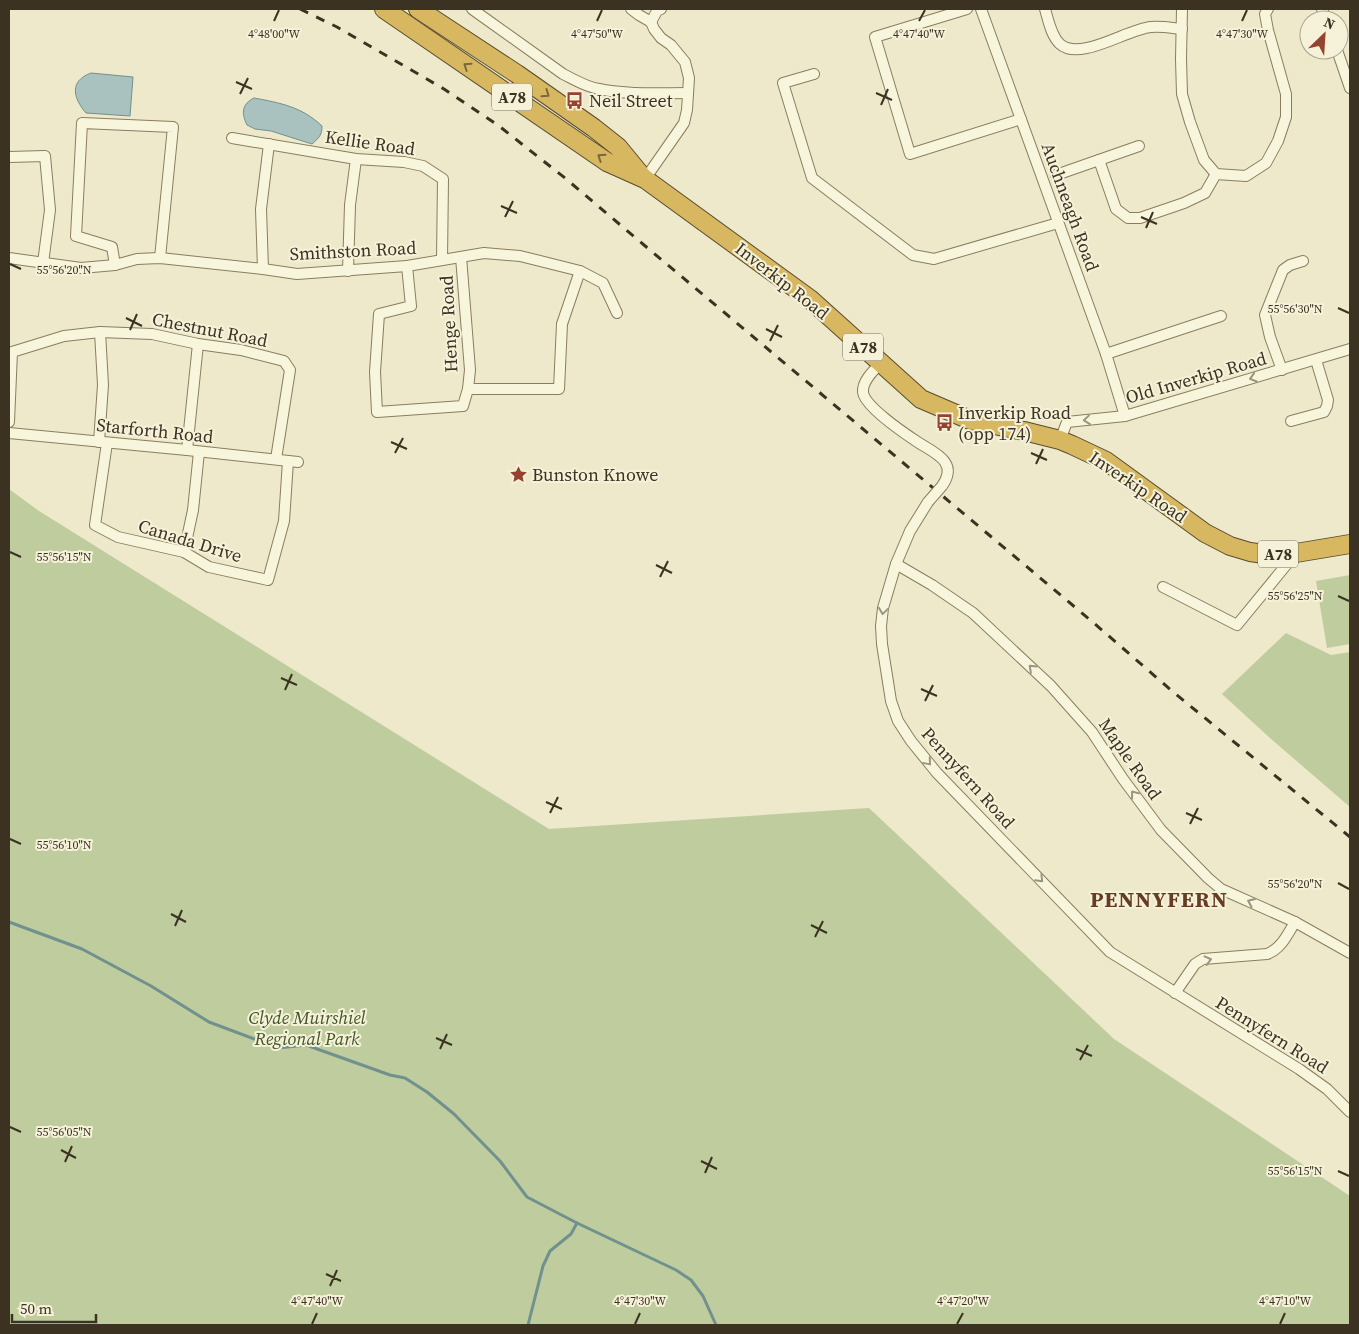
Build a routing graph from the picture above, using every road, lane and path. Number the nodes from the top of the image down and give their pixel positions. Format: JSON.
{"nodes":[{"id":1,"x":384,"y":9,"type":"edge"},
{"id":2,"x":418,"y":9,"type":"edge"},
{"id":3,"x":472,"y":9,"type":"edge"},
{"id":4,"x":631,"y":9,"type":"edge"},
{"id":5,"x":661,"y":9,"type":"edge"},
{"id":6,"x":967,"y":9,"type":"edge"},
{"id":7,"x":981,"y":9,"type":"edge"},
{"id":8,"x":1045,"y":9,"type":"edge"},
{"id":9,"x":1182,"y":9,"type":"edge"},
{"id":10,"x":1268,"y":9,"type":"edge"},
{"id":11,"x":651,"y":22,"type":"junction"},
{"id":12,"x":1182,"y":29,"type":"junction"},
{"id":13,"x":1340,"y":60,"type":"edge"},
{"id":14,"x":814,"y":74,"type":"dead end"},
{"id":15,"x":1350,"y":88,"type":"edge"},
{"id":16,"x":688,"y":93,"type":"junction"},
{"id":17,"x":1021,"y":118,"type":"junction"},
{"id":18,"x":232,"y":138,"type":"dead end"},
{"id":19,"x":268,"y":144,"type":"junction"},
{"id":20,"x":1139,"y":146,"type":"dead end"},
{"id":21,"x":9,"y":157,"type":"edge"},
{"id":22,"x":356,"y":159,"type":"junction"},
{"id":23,"x":1099,"y":160,"type":"junction"},
{"id":24,"x":1216,"y":174,"type":"junction"},
{"id":25,"x":1056,"y":175,"type":"dead end"},
{"id":26,"x":644,"y":179,"type":"junction"},
{"id":27,"x":1058,"y":223,"type":"junction"},
{"id":28,"x":461,"y":257,"type":"junction"},
{"id":29,"x":9,"y":258,"type":"edge"},
{"id":30,"x":160,"y":258,"type":"junction"},
{"id":31,"x":442,"y":260,"type":"junction"},
{"id":32,"x":1303,"y":261,"type":"dead end"},
{"id":33,"x":42,"y":263,"type":"junction"},
{"id":34,"x":115,"y":265,"type":"junction"},
{"id":35,"x":407,"y":266,"type":"junction"},
{"id":36,"x":262,"y":269,"type":"junction"},
{"id":37,"x":348,"y":271,"type":"junction"},
{"id":38,"x":580,"y":271,"type":"junction"},
{"id":39,"x":616,"y":313,"type":"dead end"},
{"id":40,"x":1221,"y":316,"type":"dead end"},
{"id":41,"x":100,"y":332,"type":"junction"},
{"id":42,"x":198,"y":344,"type":"junction"},
{"id":43,"x":1350,"y":348,"type":"edge"},
{"id":44,"x":1106,"y":354,"type":"junction"},
{"id":45,"x":1316,"y":360,"type":"junction"},
{"id":46,"x":881,"y":362,"type":"junction"},
{"id":47,"x":1282,"y":370,"type":"junction"},
{"id":48,"x":468,"y":389,"type":"junction"},
{"id":49,"x":1125,"y":416,"type":"junction"},
{"id":50,"x":1291,"y":421,"type":"dead end"},
{"id":51,"x":9,"y":422,"type":"edge"},
{"id":52,"x":9,"y":433,"type":"edge"},
{"id":53,"x":1060,"y":440,"type":"junction"},
{"id":54,"x":103,"y":442,"type":"junction"},
{"id":55,"x":187,"y":450,"type":"junction"},
{"id":56,"x":199,"y":452,"type":"junction"},
{"id":57,"x":276,"y":459,"type":"junction"},
{"id":58,"x":293,"y":461,"type":"joint"},
{"id":59,"x":1350,"y":544,"type":"edge"},
{"id":60,"x":184,"y":552,"type":"junction"},
{"id":61,"x":1290,"y":554,"type":"junction"},
{"id":62,"x":896,"y":564,"type":"junction"},
{"id":63,"x":1163,"y":587,"type":"dead end"},
{"id":64,"x":1295,"y":922,"type":"junction"},
{"id":65,"x":1350,"y":953,"type":"edge"},
{"id":66,"x":1175,"y":993,"type":"junction"},
{"id":67,"x":1350,"y":1112,"type":"edge"}],
"edges":[{"from":26,"to":1,"type":"highway","name":"Inverkip Road","number":"A78","one_way":true},
{"from":2,"to":26,"type":"highway","name":"Inverkip Road","number":"A78","one_way":true},
{"from":3,"to":16,"type":"street"},
{"from":4,"to":11,"type":"street"},
{"from":5,"to":11,"type":"street"},
{"from":6,"to":17,"type":"street"},
{"from":7,"to":17,"type":"street","name":"Auchneagh Road"},
{"from":8,"to":12,"type":"street"},
{"from":9,"to":12,"type":"street"},
{"from":10,"to":24,"type":"street"},
{"from":11,"to":16,"type":"street"},
{"from":12,"to":24,"type":"street"},
{"from":13,"to":15,"type":"street"},
{"from":14,"to":27,"type":"street"},
{"from":16,"to":26,"type":"street"},
{"from":17,"to":27,"type":"street","name":"Auchneagh Road"},
{"from":18,"to":19,"type":"street","name":"Kellie Road"},
{"from":19,"to":22,"type":"street","name":"Kellie Road"},
{"from":19,"to":36,"type":"street"},
{"from":20,"to":23,"type":"street"},
{"from":21,"to":33,"type":"street"},
{"from":22,"to":31,"type":"street","name":"Kellie Road"},
{"from":22,"to":37,"type":"street"},
{"from":23,"to":24,"type":"street"},
{"from":23,"to":25,"type":"street"},
{"from":26,"to":46,"type":"highway","name":"Inverkip Road","number":"A78"},
{"from":27,"to":44,"type":"street","name":"Auchneagh Road"},
{"from":28,"to":31,"type":"street","name":"Smithston Road"},
{"from":28,"to":38,"type":"street","name":"Smithston Road"},
{"from":28,"to":48,"type":"street","name":"Henge Road"},
{"from":29,"to":33,"type":"street","name":"Smithston Road"},
{"from":30,"to":34,"type":"street","name":"Smithston Road"},
{"from":30,"to":34,"type":"street"},
{"from":30,"to":36,"type":"street","name":"Smithston Road"},
{"from":31,"to":35,"type":"street","name":"Smithston Road"},
{"from":32,"to":47,"type":"street"},
{"from":33,"to":34,"type":"street","name":"Smithston Road"},
{"from":35,"to":37,"type":"street","name":"Smithston Road"},
{"from":35,"to":48,"type":"street"},
{"from":36,"to":37,"type":"street","name":"Smithston Road"},
{"from":38,"to":39,"type":"street","name":"Smithston Road"},
{"from":38,"to":48,"type":"street"},
{"from":40,"to":44,"type":"street"},
{"from":41,"to":42,"type":"street","name":"Chestnut Road"},
{"from":41,"to":51,"type":"street","name":"Chestnut Road"},
{"from":41,"to":54,"type":"street"},
{"from":42,"to":55,"type":"street"},
{"from":42,"to":57,"type":"street","name":"Chestnut Road"},
{"from":43,"to":45,"type":"street","name":"Old Inverkip Road"},
{"from":44,"to":49,"type":"street","name":"Auchneagh Road"},
{"from":45,"to":47,"type":"street","name":"Old Inverkip Road"},
{"from":45,"to":50,"type":"street"},
{"from":46,"to":53,"type":"highway","name":"Inverkip Road","number":"A78"},
{"from":46,"to":62,"type":"street","name":"Pennyfern Road","bridge":true},
{"from":47,"to":49,"type":"street","name":"Old Inverkip Road","one_way":true},
{"from":49,"to":53,"type":"street","name":"Old Inverkip Road","one_way":true},
{"from":52,"to":54,"type":"street","name":"Starforth Road"},
{"from":53,"to":61,"type":"highway","name":"Inverkip Road","number":"A78"},
{"from":54,"to":55,"type":"street","name":"Starforth Road"},
{"from":54,"to":60,"type":"street","name":"Canada Drive"},
{"from":55,"to":56,"type":"street","name":"Starforth Road"},
{"from":56,"to":57,"type":"street","name":"Starforth Road"},
{"from":56,"to":60,"type":"street"},
{"from":57,"to":58,"type":"street","name":"Starforth Road"},
{"from":58,"to":60,"type":"street","name":"Canada Drive"},
{"from":59,"to":61,"type":"highway","name":"Inverkip Road","number":"A78"},
{"from":61,"to":63,"type":"street"},
{"from":64,"to":62,"type":"street","name":"Maple Road","one_way":true},
{"from":62,"to":66,"type":"street","name":"Pennyfern Road","one_way":true},
{"from":64,"to":65,"type":"street","name":"Maple Road"},
{"from":66,"to":64,"type":"street","one_way":true},
{"from":66,"to":67,"type":"street","name":"Pennyfern Road"}]}
